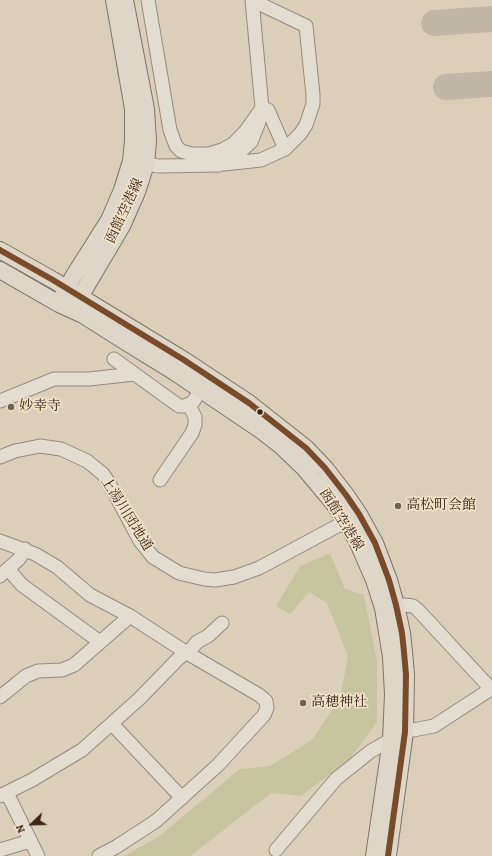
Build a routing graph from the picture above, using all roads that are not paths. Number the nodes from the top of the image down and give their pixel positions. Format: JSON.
{"nodes":[{"id":1,"x":114,"y":0,"type":"edge"},
{"id":2,"x":126,"y":0,"type":"edge"},
{"id":3,"x":148,"y":0,"type":"edge"},
{"id":4,"x":252,"y":0,"type":"edge"},
{"id":5,"x":256,"y":0,"type":"edge"},
{"id":6,"x":262,"y":108,"type":"junction"},
{"id":7,"x":285,"y":149,"type":"junction"},
{"id":8,"x":138,"y":162,"type":"junction"},
{"id":9,"x":219,"y":165,"type":"junction"},
{"id":10,"x":0,"y":250,"type":"edge"},
{"id":11,"x":0,"y":270,"type":"edge"},
{"id":12,"x":66,"y":289,"type":"junction"},
{"id":13,"x":80,"y":297,"type":"junction"},
{"id":14,"x":64,"y":307,"type":"junction"},
{"id":15,"x":114,"y":359,"type":"dead end"},
{"id":16,"x":134,"y":374,"type":"junction"},
{"id":17,"x":205,"y":384,"type":"junction"},
{"id":18,"x":0,"y":401,"type":"edge"},
{"id":19,"x":189,"y":405,"type":"junction"},
{"id":20,"x":0,"y":457,"type":"edge"},
{"id":21,"x":160,"y":480,"type":"dead end"},
{"id":22,"x":353,"y":518,"type":"junction"},
{"id":23,"x":0,"y":541,"type":"edge"},
{"id":24,"x":25,"y":550,"type":"junction"},
{"id":25,"x":4,"y":573,"type":"edge"},
{"id":26,"x":404,"y":605,"type":"dead end"},
{"id":27,"x":130,"y":616,"type":"junction"},
{"id":28,"x":222,"y":623,"type":"dead end"},
{"id":29,"x":100,"y":642,"type":"junction"},
{"id":30,"x":187,"y":653,"type":"junction"},
{"id":31,"x":492,"y":690,"type":"edge"},
{"id":32,"x":0,"y":697,"type":"edge"},
{"id":33,"x":112,"y":724,"type":"junction"},
{"id":34,"x":405,"y":732,"type":"junction"},
{"id":35,"x":391,"y":740,"type":"junction"},
{"id":36,"x":4,"y":795,"type":"edge"},
{"id":37,"x":182,"y":798,"type":"junction"},
{"id":38,"x":30,"y":840,"type":"junction"},
{"id":39,"x":0,"y":850,"type":"edge"},
{"id":40,"x":276,"y":850,"type":"dead end"},
{"id":41,"x":38,"y":856,"type":"edge"},
{"id":42,"x":99,"y":856,"type":"edge"},
{"id":43,"x":374,"y":856,"type":"edge"},
{"id":44,"x":388,"y":856,"type":"edge"}],
"edges":[{"from":1,"to":8,"type":"main road","name":"函館空港線"},
{"from":2,"to":8,"type":"main road","name":"函館空港線"},
{"from":3,"to":6,"type":"street"},
{"from":4,"to":6,"type":"street"},
{"from":5,"to":7,"type":"street"},
{"from":6,"to":7,"type":"street"},
{"from":6,"to":9,"type":"street"},
{"from":7,"to":9,"type":"street"},
{"from":8,"to":9,"type":"street"},
{"from":8,"to":12,"type":"main road","name":"函館空港線"},
{"from":8,"to":13,"type":"main road","name":"函館空港線"},
{"from":10,"to":12,"type":"main road"},
{"from":11,"to":14,"type":"main road"},
{"from":12,"to":13,"type":"main road","name":"函館空港線"},
{"from":12,"to":14,"type":"main road","name":"函館空港線"},
{"from":13,"to":14,"type":"main road","name":"函館空港線"},
{"from":13,"to":17,"type":"main road","name":"函館空港線"},
{"from":14,"to":17,"type":"main road","name":"函館空港線"},
{"from":15,"to":16,"type":"street"},
{"from":16,"to":18,"type":"street"},
{"from":16,"to":19,"type":"street"},
{"from":17,"to":19,"type":"street"},
{"from":17,"to":22,"type":"main road","name":"函館空港線"},
{"from":19,"to":21,"type":"street"},
{"from":20,"to":22,"type":"street","name":"上湯川団地通"},
{"from":22,"to":34,"type":"main road","name":"函館空港線"},
{"from":22,"to":35,"type":"main road","name":"函館空港線"},
{"from":23,"to":24,"type":"street"},
{"from":24,"to":25,"type":"street"},
{"from":24,"to":27,"type":"street"},
{"from":25,"to":29,"type":"street"},
{"from":26,"to":31,"type":"street"},
{"from":27,"to":29,"type":"street"},
{"from":27,"to":30,"type":"street"},
{"from":28,"to":30,"type":"street"},
{"from":29,"to":32,"type":"street"},
{"from":30,"to":33,"type":"street"},
{"from":30,"to":37,"type":"street"},
{"from":31,"to":34,"type":"street"},
{"from":33,"to":36,"type":"street"},
{"from":33,"to":37,"type":"street"},
{"from":34,"to":35,"type":"street"},
{"from":34,"to":44,"type":"main road","name":"函館空港線"},
{"from":35,"to":40,"type":"street"},
{"from":35,"to":43,"type":"main road","name":"函館空港線"},
{"from":36,"to":38,"type":"street"},
{"from":37,"to":42,"type":"street"},
{"from":38,"to":39,"type":"street"},
{"from":38,"to":41,"type":"street"}]}
